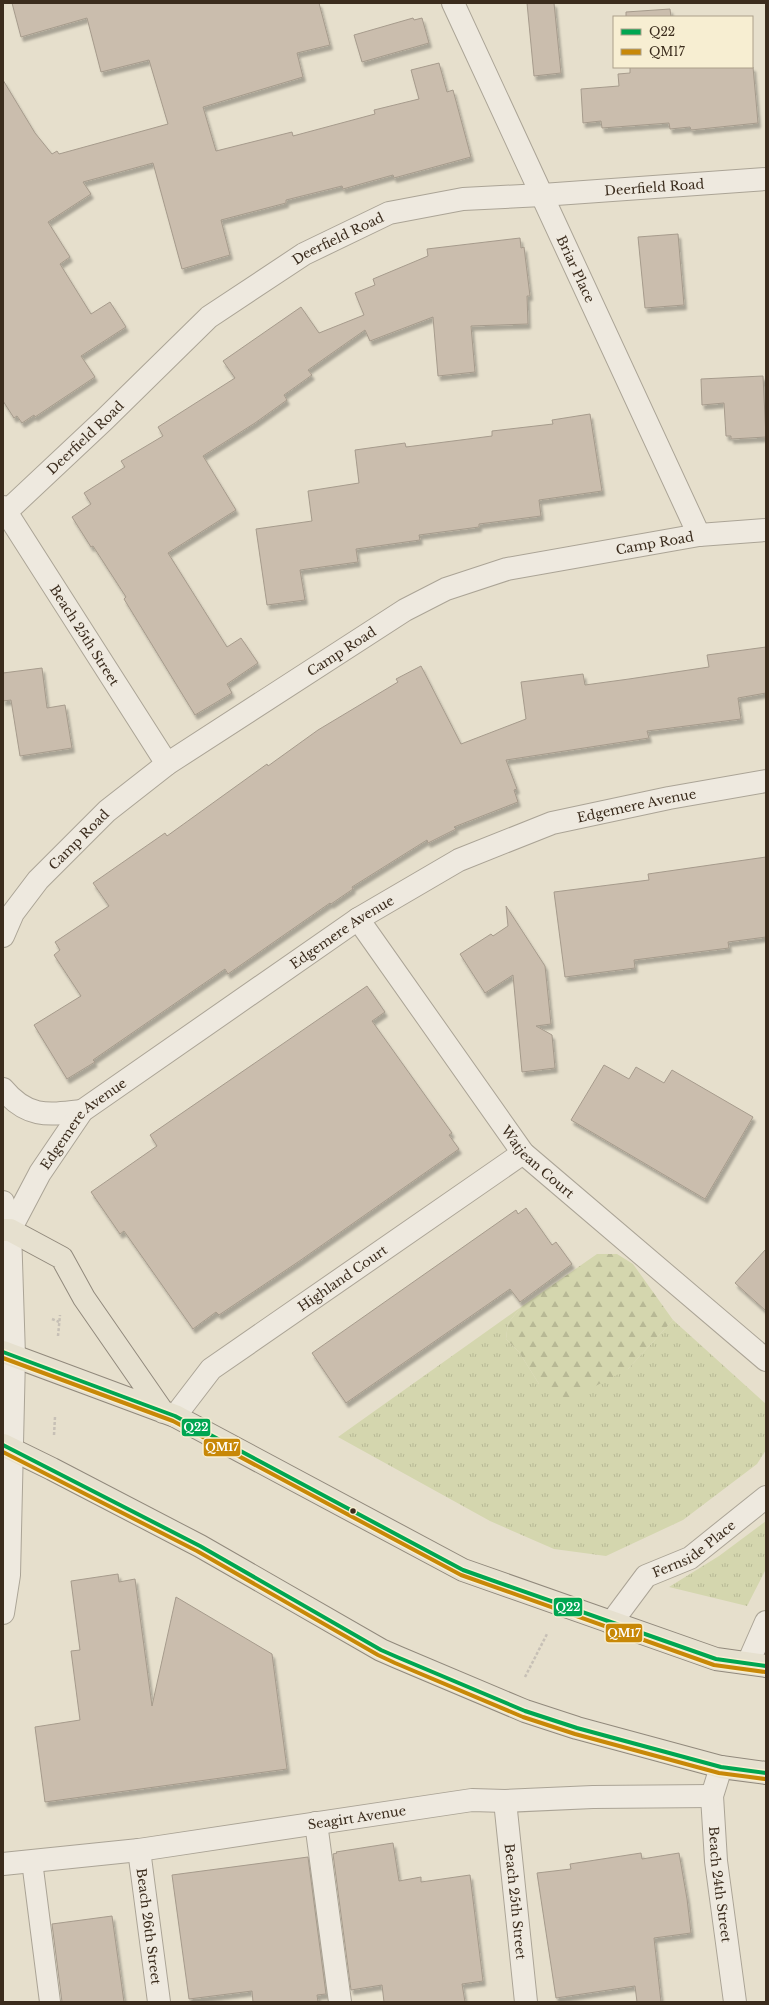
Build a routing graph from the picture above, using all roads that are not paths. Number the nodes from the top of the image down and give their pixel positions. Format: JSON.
{"nodes":[{"id":1,"x":453,"y":3,"type":"edge"},
{"id":2,"x":766,"y":179,"type":"edge"},
{"id":3,"x":542,"y":195,"type":"junction"},
{"id":4,"x":4,"y":511,"type":"edge"},
{"id":5,"x":766,"y":530,"type":"edge"},
{"id":6,"x":699,"y":535,"type":"junction"},
{"id":7,"x":167,"y":764,"type":"junction"},
{"id":8,"x":766,"y":781,"type":"edge"},
{"id":9,"x":358,"y":919,"type":"junction"},
{"id":10,"x":3,"y":936,"type":"edge"},
{"id":11,"x":3,"y":1089,"type":"edge"},
{"id":12,"x":82,"y":1111,"type":"junction"},
{"id":13,"x":523,"y":1153,"type":"junction"},
{"id":14,"x":3,"y":1202,"type":"edge"},
{"id":15,"x":7,"y":1230,"type":"edge"},
{"id":16,"x":8,"y":1354,"type":"edge"},
{"id":17,"x":766,"y":1360,"type":"edge"},
{"id":18,"x":169,"y":1414,"type":"junction"},
{"id":19,"x":8,"y":1447,"type":"edge"},
{"id":20,"x":766,"y":1497,"type":"edge"},
{"id":21,"x":3,"y":1613,"type":"edge"},
{"id":22,"x":766,"y":1622,"type":"edge"},
{"id":23,"x":611,"y":1623,"type":"junction"},
{"id":24,"x":757,"y":1664,"type":"edge"},
{"id":25,"x":721,"y":1767,"type":"junction"},
{"id":26,"x":766,"y":1773,"type":"edge"},
{"id":27,"x":712,"y":1796,"type":"junction"},
{"id":28,"x":505,"y":1801,"type":"junction"},
{"id":29,"x":316,"y":1823,"type":"junction"},
{"id":30,"x":139,"y":1850,"type":"junction"},
{"id":31,"x":32,"y":1861,"type":"junction"},
{"id":32,"x":3,"y":1864,"type":"edge"},
{"id":33,"x":50,"y":2002,"type":"edge"},
{"id":34,"x":159,"y":2002,"type":"edge"},
{"id":35,"x":340,"y":2002,"type":"edge"},
{"id":36,"x":526,"y":2002,"type":"edge"},
{"id":37,"x":735,"y":2002,"type":"edge"}],
"edges":[{"from":1,"to":3,"type":"street","name":"Briar Place"},
{"from":2,"to":3,"type":"street","name":"Deerfield Road"},
{"from":3,"to":4,"type":"street","name":"Deerfield Road"},
{"from":3,"to":6,"type":"street","name":"Briar Place"},
{"from":4,"to":7,"type":"street","name":"Beach 25th Street"},
{"from":5,"to":6,"type":"street","name":"Camp Road"},
{"from":6,"to":7,"type":"street","name":"Camp Road"},
{"from":7,"to":10,"type":"street","name":"Camp Road"},
{"from":8,"to":9,"type":"street","name":"Edgemere Avenue"},
{"from":9,"to":12,"type":"street","name":"Edgemere Avenue"},
{"from":9,"to":13,"type":"street","name":"Watjean Court"},
{"from":11,"to":12,"type":"street"},
{"from":12,"to":15,"type":"street","name":"Edgemere Avenue"},
{"from":13,"to":17,"type":"street","name":"Watjean Court"},
{"from":13,"to":18,"type":"street","name":"Highland Court"},
{"from":14,"to":15,"type":"street"},
{"from":15,"to":16,"type":"street"},
{"from":15,"to":18,"type":"main road"},
{"from":16,"to":18,"type":"main road"},
{"from":16,"to":19,"type":"street"},
{"from":18,"to":23,"type":"main road"},
{"from":19,"to":21,"type":"street"},
{"from":19,"to":25,"type":"main road"},
{"from":20,"to":23,"type":"street","name":"Fernside Place"},
{"from":22,"to":24,"type":"street"},
{"from":23,"to":24,"type":"main road"},
{"from":25,"to":26,"type":"main road"},
{"from":25,"to":27,"type":"street","name":"Beach 24th Street"},
{"from":27,"to":28,"type":"street","name":"Seagirt Avenue"},
{"from":27,"to":37,"type":"street","name":"Beach 24th Street"},
{"from":28,"to":29,"type":"street","name":"Seagirt Avenue"},
{"from":28,"to":36,"type":"street","name":"Beach 25th Street"},
{"from":29,"to":30,"type":"street","name":"Seagirt Avenue"},
{"from":29,"to":35,"type":"street"},
{"from":30,"to":31,"type":"street","name":"Seagirt Avenue"},
{"from":30,"to":34,"type":"street","name":"Beach 26th Street"},
{"from":31,"to":32,"type":"street","name":"Seagirt Avenue"},
{"from":31,"to":33,"type":"lane"}]}
